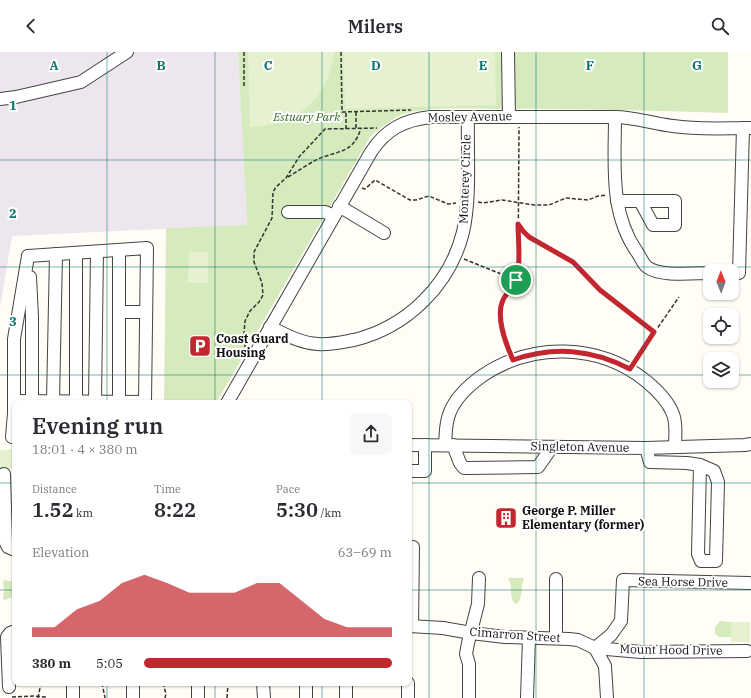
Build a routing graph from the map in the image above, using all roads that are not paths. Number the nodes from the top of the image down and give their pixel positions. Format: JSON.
{"nodes":[{"id":1,"x":127,"y":52,"type":"edge"},
{"id":2,"x":508,"y":52,"type":"edge"},
{"id":3,"x":0,"y":92,"type":"edge"},
{"id":4,"x":0,"y":99,"type":"edge"},
{"id":5,"x":615,"y":116,"type":"junction"},
{"id":6,"x":468,"y":117,"type":"junction"},
{"id":7,"x":514,"y":117,"type":"junction"},
{"id":8,"x":747,"y":128,"type":"edge"},
{"id":9,"x":617,"y":201,"type":"junction"},
{"id":10,"x":640,"y":201,"type":"dead end"},
{"id":11,"x":337,"y":211,"type":"junction"},
{"id":12,"x":288,"y":212,"type":"dead end"},
{"id":13,"x":384,"y":233,"type":"dead end"},
{"id":14,"x":119,"y":250,"type":"junction"},
{"id":15,"x":97,"y":252,"type":"junction"},
{"id":16,"x":76,"y":253,"type":"junction"},
{"id":17,"x":56,"y":254,"type":"junction"},
{"id":18,"x":28,"y":256,"type":"junction"},
{"id":19,"x":736,"y":264,"type":"edge"},
{"id":20,"x":703,"y":273,"type":"edge"},
{"id":21,"x":119,"y":312,"type":"junction"},
{"id":22,"x":146,"y":312,"type":"junction"},
{"id":23,"x":270,"y":327,"type":"junction"},
{"id":24,"x":14,"y":400,"type":"edge"},
{"id":25,"x":32,"y":400,"type":"edge"},
{"id":26,"x":53,"y":400,"type":"edge"},
{"id":27,"x":76,"y":400,"type":"edge"},
{"id":28,"x":95,"y":400,"type":"edge"},
{"id":29,"x":119,"y":400,"type":"edge"},
{"id":30,"x":145,"y":400,"type":"edge"},
{"id":31,"x":229,"y":400,"type":"edge"},
{"id":32,"x":12,"y":415,"type":"edge"},
{"id":33,"x":9,"y":437,"type":"edge"},
{"id":34,"x":751,"y":444,"type":"edge"},
{"id":35,"x":412,"y":445,"type":"edge"},
{"id":36,"x":425,"y":445,"type":"junction"},
{"id":37,"x":449,"y":445,"type":"junction"},
{"id":38,"x":552,"y":446,"type":"junction"},
{"id":39,"x":675,"y":447,"type":"junction"},
{"id":40,"x":646,"y":448,"type":"junction"},
{"id":41,"x":700,"y":465,"type":"junction"},
{"id":42,"x":412,"y":471,"type":"edge"},
{"id":43,"x":4,"y":474,"type":"dead end"},
{"id":44,"x":413,"y":547,"type":"dead end"},
{"id":45,"x":12,"y":549,"type":"edge"},
{"id":46,"x":412,"y":573,"type":"edge"},
{"id":47,"x":479,"y":578,"type":"dead end"},
{"id":48,"x":556,"y":579,"type":"dead end"},
{"id":49,"x":749,"y":583,"type":"dead end"},
{"id":50,"x":412,"y":626,"type":"edge"},
{"id":51,"x":12,"y":632,"type":"edge"},
{"id":52,"x":471,"y":633,"type":"junction"},
{"id":53,"x":529,"y":638,"type":"junction"},
{"id":54,"x":556,"y":638,"type":"junction"},
{"id":55,"x":595,"y":648,"type":"junction"},
{"id":56,"x":747,"y":651,"type":"dead end"},
{"id":57,"x":73,"y":686,"type":"edge"},
{"id":58,"x":133,"y":686,"type":"edge"},
{"id":59,"x":198,"y":686,"type":"edge"},
{"id":60,"x":263,"y":686,"type":"edge"},
{"id":61,"x":306,"y":686,"type":"edge"},
{"id":62,"x":346,"y":686,"type":"edge"},
{"id":63,"x":408,"y":686,"type":"edge"},
{"id":64,"x":8,"y":692,"type":"edge"},
{"id":65,"x":73,"y":698,"type":"edge"},
{"id":66,"x":133,"y":698,"type":"edge"},
{"id":67,"x":198,"y":698,"type":"edge"},
{"id":68,"x":264,"y":698,"type":"edge"},
{"id":69,"x":306,"y":698,"type":"edge"},
{"id":70,"x":346,"y":698,"type":"edge"},
{"id":71,"x":408,"y":698,"type":"edge"},
{"id":72,"x":469,"y":698,"type":"edge"},
{"id":73,"x":527,"y":698,"type":"edge"},
{"id":74,"x":607,"y":698,"type":"edge"}],
"edges":[{"from":1,"to":4,"type":"street"},
{"from":2,"to":7,"type":"street"},
{"from":3,"to":4,"type":"street"},
{"from":5,"to":7,"type":"street","name":"Mosley Avenue"},
{"from":5,"to":8,"type":"street","name":"Mosley Avenue"},
{"from":5,"to":9,"type":"street"},
{"from":6,"to":7,"type":"street","name":"Mosley Avenue"},
{"from":6,"to":11,"type":"street","name":"Mosley Avenue"},
{"from":6,"to":23,"type":"street","name":"Monterey Circle"},
{"from":8,"to":19,"type":"street"},
{"from":9,"to":10,"type":"street"},
{"from":9,"to":20,"type":"street"},
{"from":11,"to":12,"type":"street"},
{"from":11,"to":13,"type":"street"},
{"from":11,"to":23,"type":"street","name":"Mosley Avenue"},
{"from":14,"to":15,"type":"street"},
{"from":14,"to":21,"type":"street"},
{"from":14,"to":22,"type":"street"},
{"from":15,"to":16,"type":"street"},
{"from":15,"to":28,"type":"street"},
{"from":16,"to":17,"type":"street"},
{"from":16,"to":27,"type":"street"},
{"from":17,"to":18,"type":"street"},
{"from":17,"to":26,"type":"street"},
{"from":18,"to":24,"type":"street"},
{"from":18,"to":25,"type":"street"},
{"from":21,"to":22,"type":"street"},
{"from":21,"to":29,"type":"street"},
{"from":22,"to":30,"type":"street"},
{"from":23,"to":31,"type":"street","name":"Mosley Avenue"},
{"from":32,"to":33,"type":"street"},
{"from":34,"to":39,"type":"street","name":"Singleton Avenue"},
{"from":35,"to":36,"type":"street","name":"Singleton Avenue"},
{"from":36,"to":37,"type":"street","name":"Singleton Avenue"},
{"from":36,"to":42,"type":"street"},
{"from":37,"to":38,"type":"street","name":"Singleton Avenue"},
{"from":37,"to":38,"type":"street"},
{"from":37,"to":39,"type":"street"},
{"from":38,"to":40,"type":"street","name":"Singleton Avenue"},
{"from":39,"to":40,"type":"street","name":"Singleton Avenue"},
{"from":40,"to":41,"type":"street"},
{"from":41,"to":41,"type":"street"},
{"from":43,"to":45,"type":"street"},
{"from":44,"to":46,"type":"street"},
{"from":47,"to":52,"type":"street"},
{"from":48,"to":54,"type":"street"},
{"from":49,"to":55,"type":"street","name":"Sea Horse Drive"},
{"from":50,"to":52,"type":"street","name":"Cimarron Street"},
{"from":51,"to":64,"type":"street"},
{"from":52,"to":53,"type":"street","name":"Cimarron Street"},
{"from":52,"to":72,"type":"street"},
{"from":53,"to":54,"type":"street","name":"Cimarron Street"},
{"from":53,"to":73,"type":"street"},
{"from":54,"to":55,"type":"street","name":"Cimarron Street"},
{"from":55,"to":56,"type":"street","name":"Mount Hood Drive"},
{"from":55,"to":74,"type":"street"},
{"from":57,"to":65,"type":"street"},
{"from":58,"to":66,"type":"street"},
{"from":59,"to":67,"type":"street"},
{"from":60,"to":68,"type":"street"},
{"from":61,"to":69,"type":"street"},
{"from":62,"to":70,"type":"street"},
{"from":63,"to":71,"type":"street"}]}
